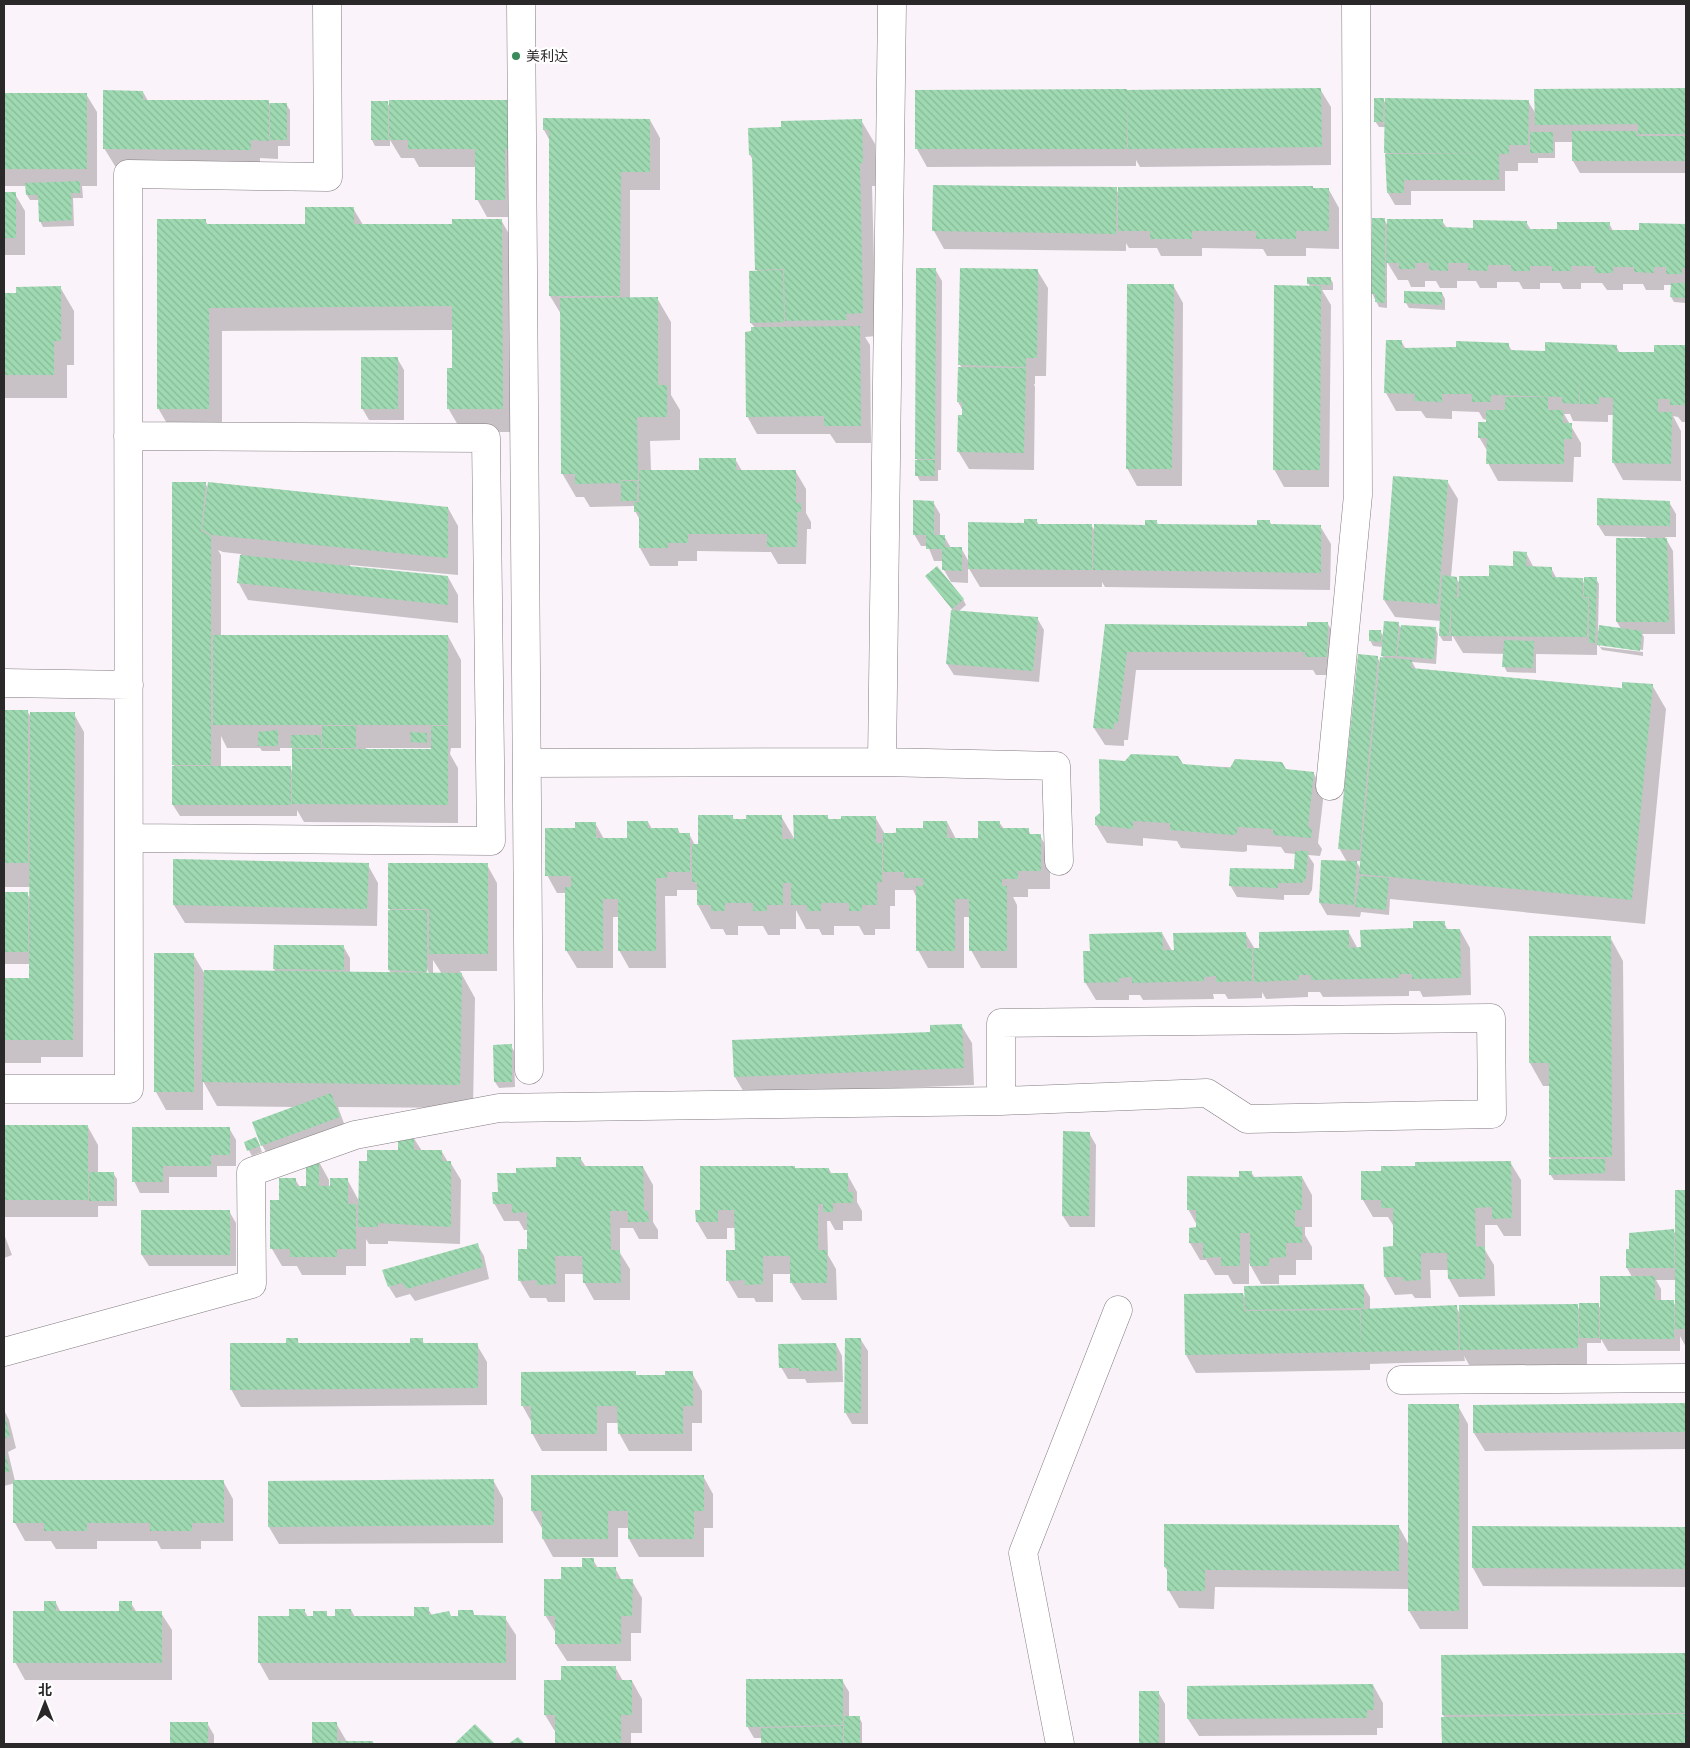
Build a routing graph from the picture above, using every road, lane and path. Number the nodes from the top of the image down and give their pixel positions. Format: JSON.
{"nodes":[{"id":1,"x":327,"y":4,"type":"edge"},
{"id":2,"x":521,"y":4,"type":"edge"},
{"id":3,"x":892,"y":4,"type":"edge"},
{"id":4,"x":1356,"y":4,"type":"edge"},
{"id":5,"x":128,"y":436,"type":"junction"},
{"id":6,"x":4,"y":683,"type":"edge"},
{"id":7,"x":129,"y":685,"type":"junction"},
{"id":8,"x":882,"y":762,"type":"junction"},
{"id":9,"x":527,"y":763,"type":"junction"},
{"id":10,"x":1330,"y":786,"type":"dead end"},
{"id":11,"x":129,"y":838,"type":"junction"},
{"id":12,"x":1059,"y":861,"type":"dead end"},
{"id":13,"x":529,"y":1070,"type":"dead end"},
{"id":14,"x":4,"y":1089,"type":"edge"},
{"id":15,"x":1001,"y":1101,"type":"junction"},
{"id":16,"x":1118,"y":1310,"type":"dead end"},
{"id":17,"x":4,"y":1352,"type":"edge"},
{"id":18,"x":1686,"y":1378,"type":"edge"},
{"id":19,"x":1401,"y":1380,"type":"dead end"},
{"id":20,"x":1060,"y":1744,"type":"edge"}],
"edges":[{"from":1,"to":5,"type":"street"},
{"from":2,"to":9,"type":"street"},
{"from":3,"to":8,"type":"street"},
{"from":4,"to":10,"type":"street"},
{"from":5,"to":7,"type":"street"},
{"from":5,"to":11,"type":"street"},
{"from":6,"to":7,"type":"street"},
{"from":7,"to":11,"type":"street"},
{"from":8,"to":9,"type":"street"},
{"from":8,"to":12,"type":"street"},
{"from":9,"to":13,"type":"street"},
{"from":11,"to":14,"type":"street"},
{"from":15,"to":15,"type":"street"},
{"from":15,"to":17,"type":"street"},
{"from":16,"to":20,"type":"street"},
{"from":18,"to":19,"type":"street"}]}
